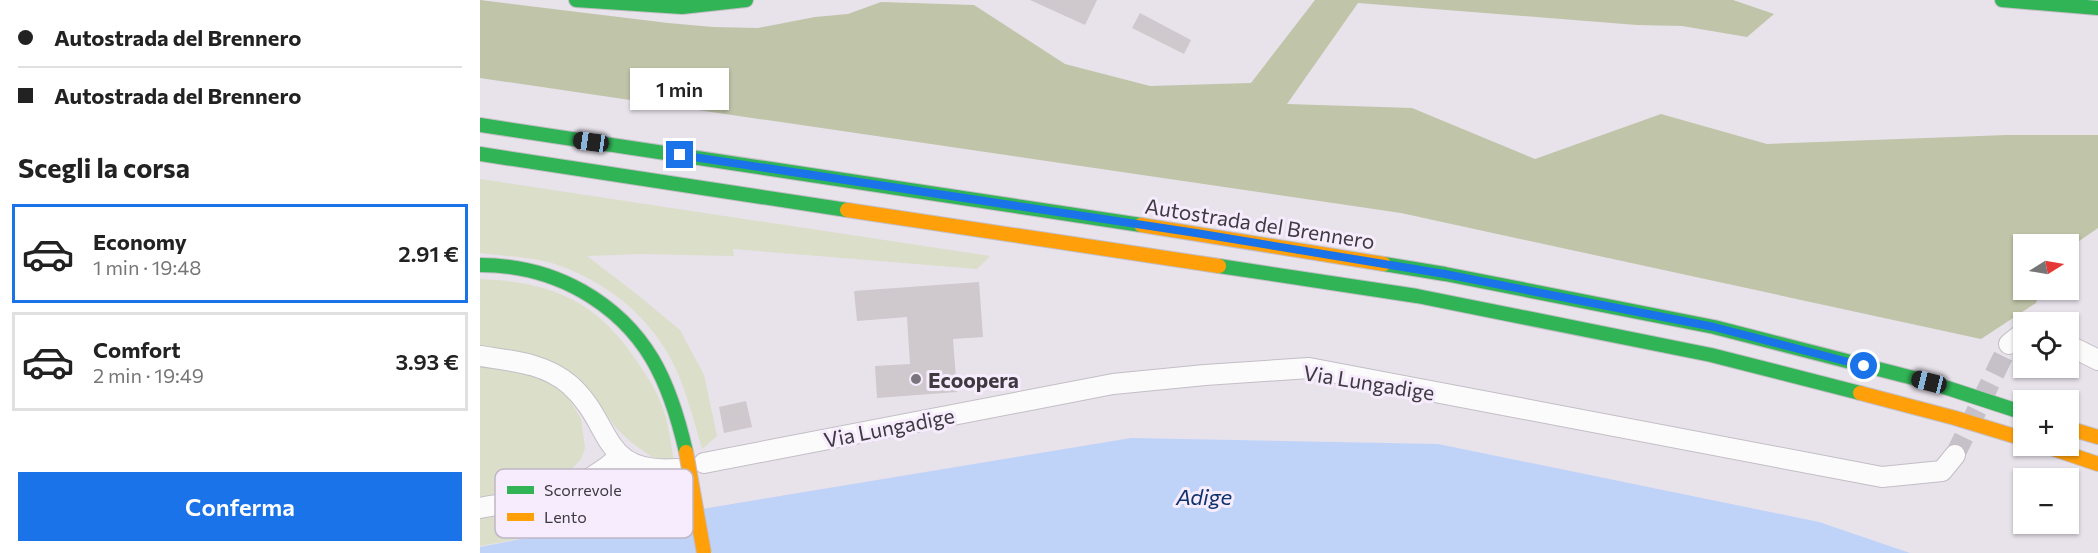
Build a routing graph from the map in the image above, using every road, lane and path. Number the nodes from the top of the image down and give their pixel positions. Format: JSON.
{"nodes":[{"id":1,"x":576,"y":0,"type":"edge"},
{"id":2,"x":746,"y":0,"type":"edge"},
{"id":3,"x":2002,"y":0,"type":"edge"},
{"id":4,"x":2098,"y":8,"type":"edge"},
{"id":5,"x":480,"y":126,"type":"edge"},
{"id":6,"x":480,"y":154,"type":"edge"},
{"id":7,"x":480,"y":265,"type":"edge"},
{"id":8,"x":2079,"y":350,"type":"edge"},
{"id":9,"x":480,"y":356,"type":"edge"},
{"id":10,"x":2098,"y":360,"type":"edge"},
{"id":11,"x":2013,"y":409,"type":"edge"},
{"id":12,"x":2079,"y":431,"type":"edge"},
{"id":13,"x":2013,"y":436,"type":"edge"},
{"id":14,"x":2098,"y":437,"type":"edge"},
{"id":15,"x":620,"y":456,"type":"junction"},
{"id":16,"x":1955,"y":456,"type":"tunnel mouth"},
{"id":17,"x":2074,"y":456,"type":"edge"},
{"id":18,"x":681,"y":460,"type":"junction"},
{"id":19,"x":704,"y":464,"type":"dead end"},
{"id":20,"x":2098,"y":464,"type":"edge"},
{"id":21,"x":606,"y":469,"type":"edge"},
{"id":22,"x":652,"y":469,"type":"edge"},
{"id":23,"x":662,"y":469,"type":"edge"},
{"id":24,"x":683,"y":469,"type":"edge"},
{"id":25,"x":495,"y":505,"type":"edge"},
{"id":26,"x":480,"y":508,"type":"edge"},
{"id":27,"x":693,"y":509,"type":"edge"},
{"id":28,"x":704,"y":553,"type":"edge"}],
"edges":[{"from":1,"to":2,"type":"main road"},
{"from":3,"to":4,"type":"main road"},
{"from":5,"to":11,"type":"main road","name":"Autostrada del Brennero"},
{"from":6,"to":13,"type":"main road"},
{"from":7,"to":18,"type":"main road"},
{"from":8,"to":10,"type":"street"},
{"from":9,"to":15,"type":"street"},
{"from":12,"to":14,"type":"main road"},
{"from":15,"to":21,"type":"street"},
{"from":15,"to":22,"type":"street"},
{"from":16,"to":19,"type":"street","name":"Via Lungadige"},
{"from":17,"to":20,"type":"main road"},
{"from":18,"to":23,"type":"street"},
{"from":18,"to":24,"type":"main road","bridge":true},
{"from":25,"to":26,"type":"street"},
{"from":27,"to":28,"type":"main road","bridge":true}]}
